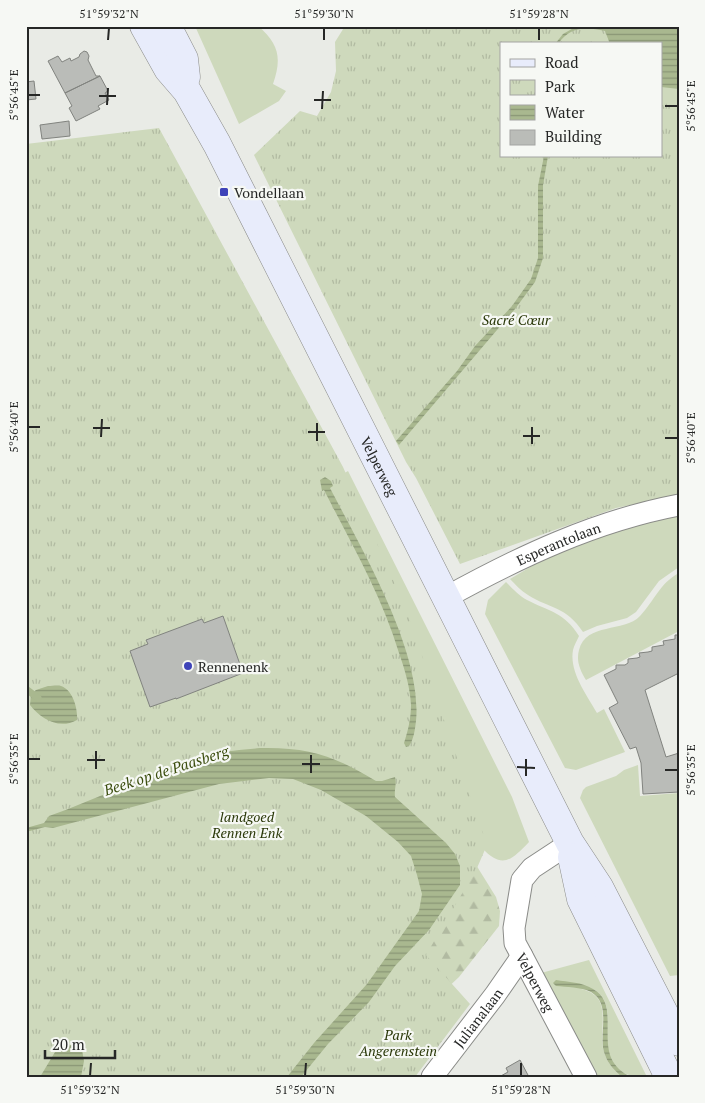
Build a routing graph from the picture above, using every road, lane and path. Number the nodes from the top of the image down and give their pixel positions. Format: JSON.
{"nodes":[{"id":1,"x":144,"y":26,"type":"edge"},
{"id":2,"x":167,"y":26,"type":"edge"},
{"id":3,"x":187,"y":91,"type":"junction"},
{"id":4,"x":679,"y":505,"type":"edge"},
{"id":5,"x":445,"y":598,"type":"junction"},
{"id":6,"x":570,"y":843,"type":"junction"},
{"id":7,"x":522,"y":956,"type":"junction"},
{"id":8,"x":679,"y":1042,"type":"edge"},
{"id":9,"x":432,"y":1077,"type":"edge"},
{"id":10,"x":586,"y":1077,"type":"edge"},
{"id":11,"x":669,"y":1077,"type":"edge"}],
"edges":[{"from":1,"to":3,"type":"main road","name":"Velperweg"},
{"from":2,"to":3,"type":"main road","name":"Velperweg"},
{"from":3,"to":5,"type":"main road","name":"Velperweg"},
{"from":4,"to":5,"type":"street","name":"Esperantolaan"},
{"from":5,"to":6,"type":"main road","name":"Velperweg"},
{"from":6,"to":7,"type":"street","name":"Velperweg"},
{"from":6,"to":8,"type":"main road","name":"Velperweg"},
{"from":6,"to":11,"type":"main road","name":"Velperweg"},
{"from":7,"to":9,"type":"street","name":"Julianalaan"},
{"from":7,"to":10,"type":"street","name":"Velperweg"}]}
